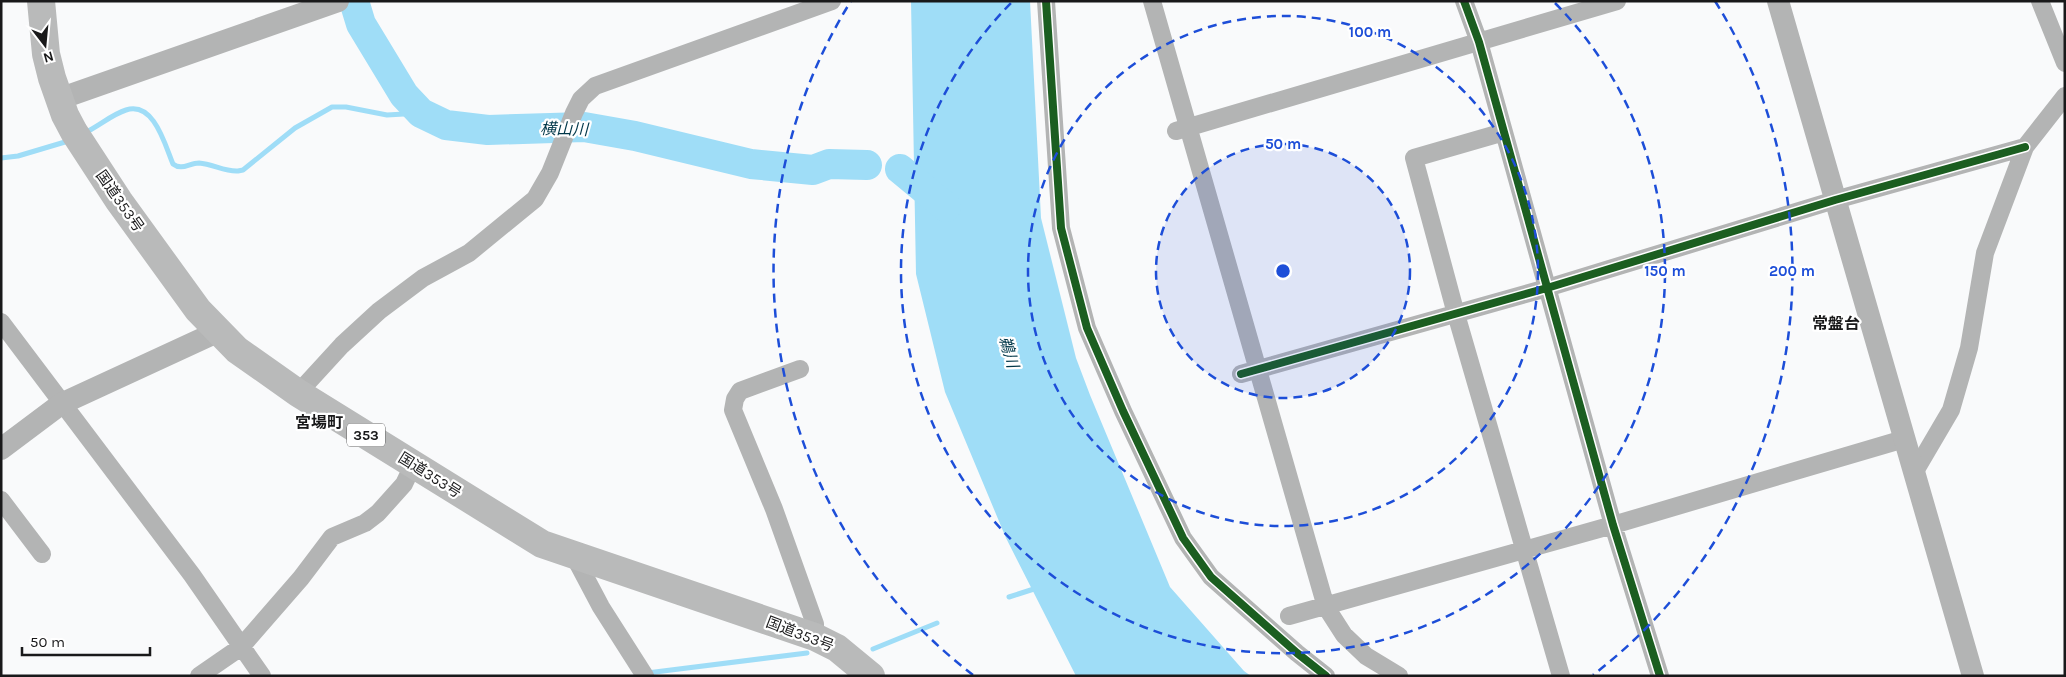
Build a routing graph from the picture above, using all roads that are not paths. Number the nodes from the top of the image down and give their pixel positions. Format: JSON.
{"nodes":[{"id":1,"x":40,"y":1,"type":"edge"},
{"id":2,"x":832,"y":1,"type":"edge"},
{"id":3,"x":1046,"y":1,"type":"edge"},
{"id":4,"x":1152,"y":1,"type":"edge"},
{"id":5,"x":1464,"y":1,"type":"edge"},
{"id":6,"x":1617,"y":1,"type":"edge"},
{"id":7,"x":1778,"y":1,"type":"edge"},
{"id":8,"x":2040,"y":1,"type":"edge"},
{"id":9,"x":334,"y":3,"type":"edge"},
{"id":10,"x":1479,"y":42,"type":"junction"},
{"id":11,"x":2065,"y":63,"type":"edge"},
{"id":12,"x":2065,"y":96,"type":"edge"},
{"id":13,"x":59,"y":99,"type":"junction"},
{"id":14,"x":1182,"y":128,"type":"junction"},
{"id":15,"x":1504,"y":132,"type":"junction"},
{"id":16,"x":2025,"y":147,"type":"junction"},
{"id":17,"x":1835,"y":200,"type":"junction"},
{"id":18,"x":1547,"y":288,"type":"junction"},
{"id":19,"x":1456,"y":314,"type":"junction"},
{"id":20,"x":1,"y":322,"type":"edge"},
{"id":21,"x":217,"y":332,"type":"junction"},
{"id":22,"x":800,"y":369,"type":"dead end"},
{"id":23,"x":1249,"y":372,"type":"junction"},
{"id":24,"x":298,"y":393,"type":"junction"},
{"id":25,"x":62,"y":404,"type":"junction"},
{"id":26,"x":1904,"y":439,"type":"junction"},
{"id":27,"x":1,"y":449,"type":"edge"},
{"id":28,"x":413,"y":465,"type":"junction"},
{"id":29,"x":1914,"y":473,"type":"junction"},
{"id":30,"x":1,"y":500,"type":"edge"},
{"id":31,"x":1613,"y":525,"type":"junction"},
{"id":32,"x":1524,"y":550,"type":"junction"},
{"id":33,"x":42,"y":554,"type":"dead end"},
{"id":34,"x":574,"y":556,"type":"junction"},
{"id":35,"x":1326,"y":606,"type":"junction"},
{"id":36,"x":1289,"y":616,"type":"dead end"},
{"id":37,"x":815,"y":637,"type":"junction"},
{"id":38,"x":241,"y":647,"type":"junction"},
{"id":39,"x":642,"y":672,"type":"edge"},
{"id":40,"x":200,"y":676,"type":"edge"},
{"id":41,"x":262,"y":676,"type":"edge"},
{"id":42,"x":871,"y":676,"type":"edge"},
{"id":43,"x":1326,"y":676,"type":"edge"},
{"id":44,"x":1399,"y":676,"type":"edge"},
{"id":45,"x":1561,"y":676,"type":"edge"},
{"id":46,"x":1660,"y":676,"type":"edge"},
{"id":47,"x":1973,"y":676,"type":"edge"}],
"edges":[{"from":1,"to":13,"type":"highway","name":"国道353号","number":"353"},
{"from":2,"to":24,"type":"street"},
{"from":3,"to":43,"type":"street"},
{"from":4,"to":14,"type":"street"},
{"from":5,"to":10,"type":"street"},
{"from":6,"to":10,"type":"street"},
{"from":7,"to":17,"type":"street"},
{"from":8,"to":11,"type":"street"},
{"from":9,"to":13,"type":"street"},
{"from":10,"to":14,"type":"street"},
{"from":10,"to":15,"type":"street"},
{"from":12,"to":16,"type":"street"},
{"from":13,"to":21,"type":"highway","name":"国道353号","number":"353"},
{"from":14,"to":23,"type":"street"},
{"from":15,"to":18,"type":"street"},
{"from":15,"to":19,"type":"street"},
{"from":16,"to":17,"type":"street"},
{"from":16,"to":29,"type":"street"},
{"from":17,"to":18,"type":"street"},
{"from":17,"to":26,"type":"street"},
{"from":18,"to":19,"type":"street"},
{"from":18,"to":31,"type":"street"},
{"from":19,"to":23,"type":"street"},
{"from":19,"to":32,"type":"street"},
{"from":20,"to":25,"type":"street"},
{"from":21,"to":24,"type":"highway","name":"国道353号","number":"353"},
{"from":21,"to":25,"type":"street"},
{"from":22,"to":37,"type":"street"},
{"from":23,"to":35,"type":"street"},
{"from":24,"to":28,"type":"highway","name":"国道353号","number":"353"},
{"from":25,"to":27,"type":"street"},
{"from":25,"to":38,"type":"street"},
{"from":26,"to":29,"type":"street"},
{"from":26,"to":31,"type":"street"},
{"from":28,"to":34,"type":"highway","name":"国道353号","number":"353"},
{"from":28,"to":38,"type":"street"},
{"from":29,"to":47,"type":"street"},
{"from":30,"to":33,"type":"street"},
{"from":31,"to":32,"type":"street"},
{"from":31,"to":46,"type":"street"},
{"from":32,"to":35,"type":"street"},
{"from":32,"to":45,"type":"street"},
{"from":34,"to":37,"type":"highway","name":"国道353号","number":"353"},
{"from":34,"to":39,"type":"street"},
{"from":35,"to":36,"type":"street"},
{"from":35,"to":44,"type":"street"},
{"from":37,"to":42,"type":"highway","name":"国道353号","number":"353"},
{"from":38,"to":40,"type":"street"},
{"from":38,"to":41,"type":"street"}]}
